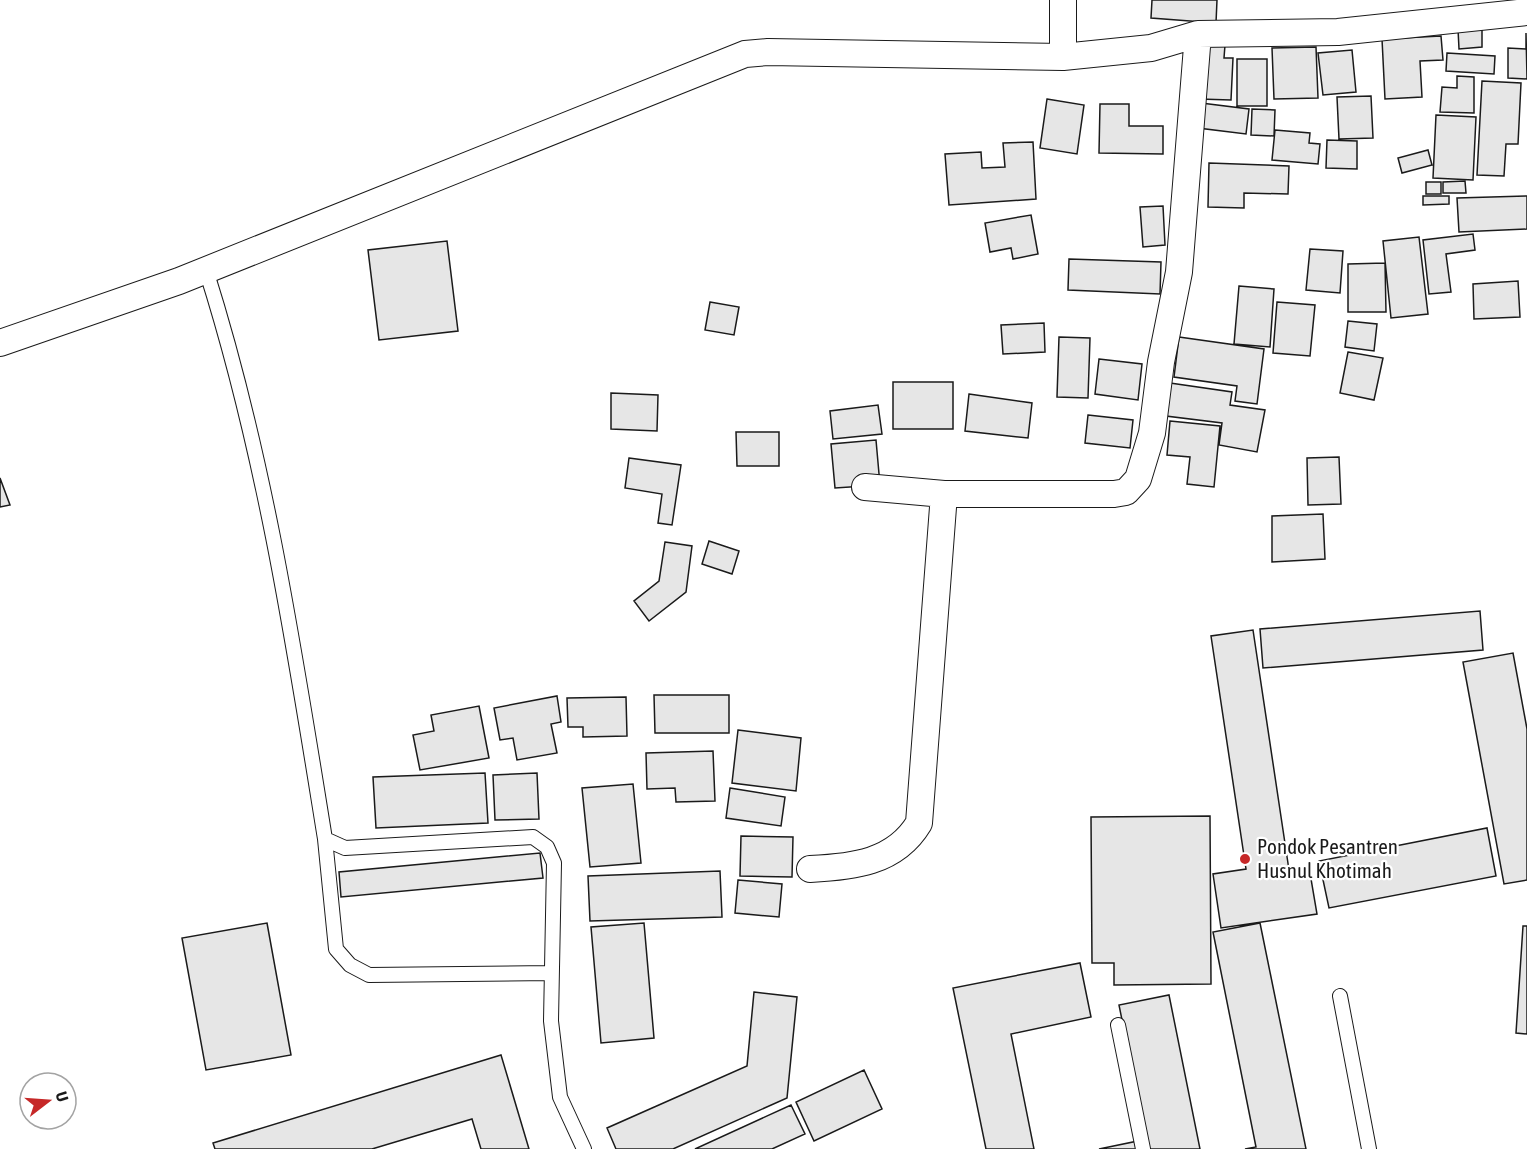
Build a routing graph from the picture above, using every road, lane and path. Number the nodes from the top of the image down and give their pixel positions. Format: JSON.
{"nodes":[{"id":1,"x":1063,"y":0,"type":"edge"},
{"id":2,"x":1527,"y":12,"type":"edge"},
{"id":3,"x":1197,"y":34,"type":"junction"},
{"id":4,"x":1063,"y":57,"type":"junction"},
{"id":5,"x":206,"y":270,"type":"junction"},
{"id":6,"x":0,"y":343,"type":"edge"},
{"id":7,"x":865,"y":487,"type":"dead end"},
{"id":8,"x":944,"y":494,"type":"junction"},
{"id":9,"x":325,"y":839,"type":"junction"},
{"id":10,"x":810,"y":869,"type":"dead end"},
{"id":11,"x":551,"y":973,"type":"junction"},
{"id":12,"x":1340,"y":996,"type":"dead end"},
{"id":13,"x":1118,"y":1025,"type":"dead end"},
{"id":14,"x":584,"y":1149,"type":"edge"},
{"id":15,"x":1143,"y":1149,"type":"edge"},
{"id":16,"x":1369,"y":1149,"type":"edge"}],
"edges":[{"from":1,"to":4,"type":"street"},
{"from":2,"to":3,"type":"street"},
{"from":3,"to":4,"type":"street"},
{"from":3,"to":8,"type":"street"},
{"from":4,"to":5,"type":"street"},
{"from":5,"to":6,"type":"street"},
{"from":5,"to":9,"type":"lane"},
{"from":7,"to":8,"type":"street"},
{"from":8,"to":10,"type":"street"},
{"from":9,"to":11,"type":"lane"},
{"from":9,"to":11,"type":"lane"},
{"from":11,"to":14,"type":"lane"},
{"from":12,"to":16,"type":"lane"},
{"from":13,"to":15,"type":"lane"}]}
